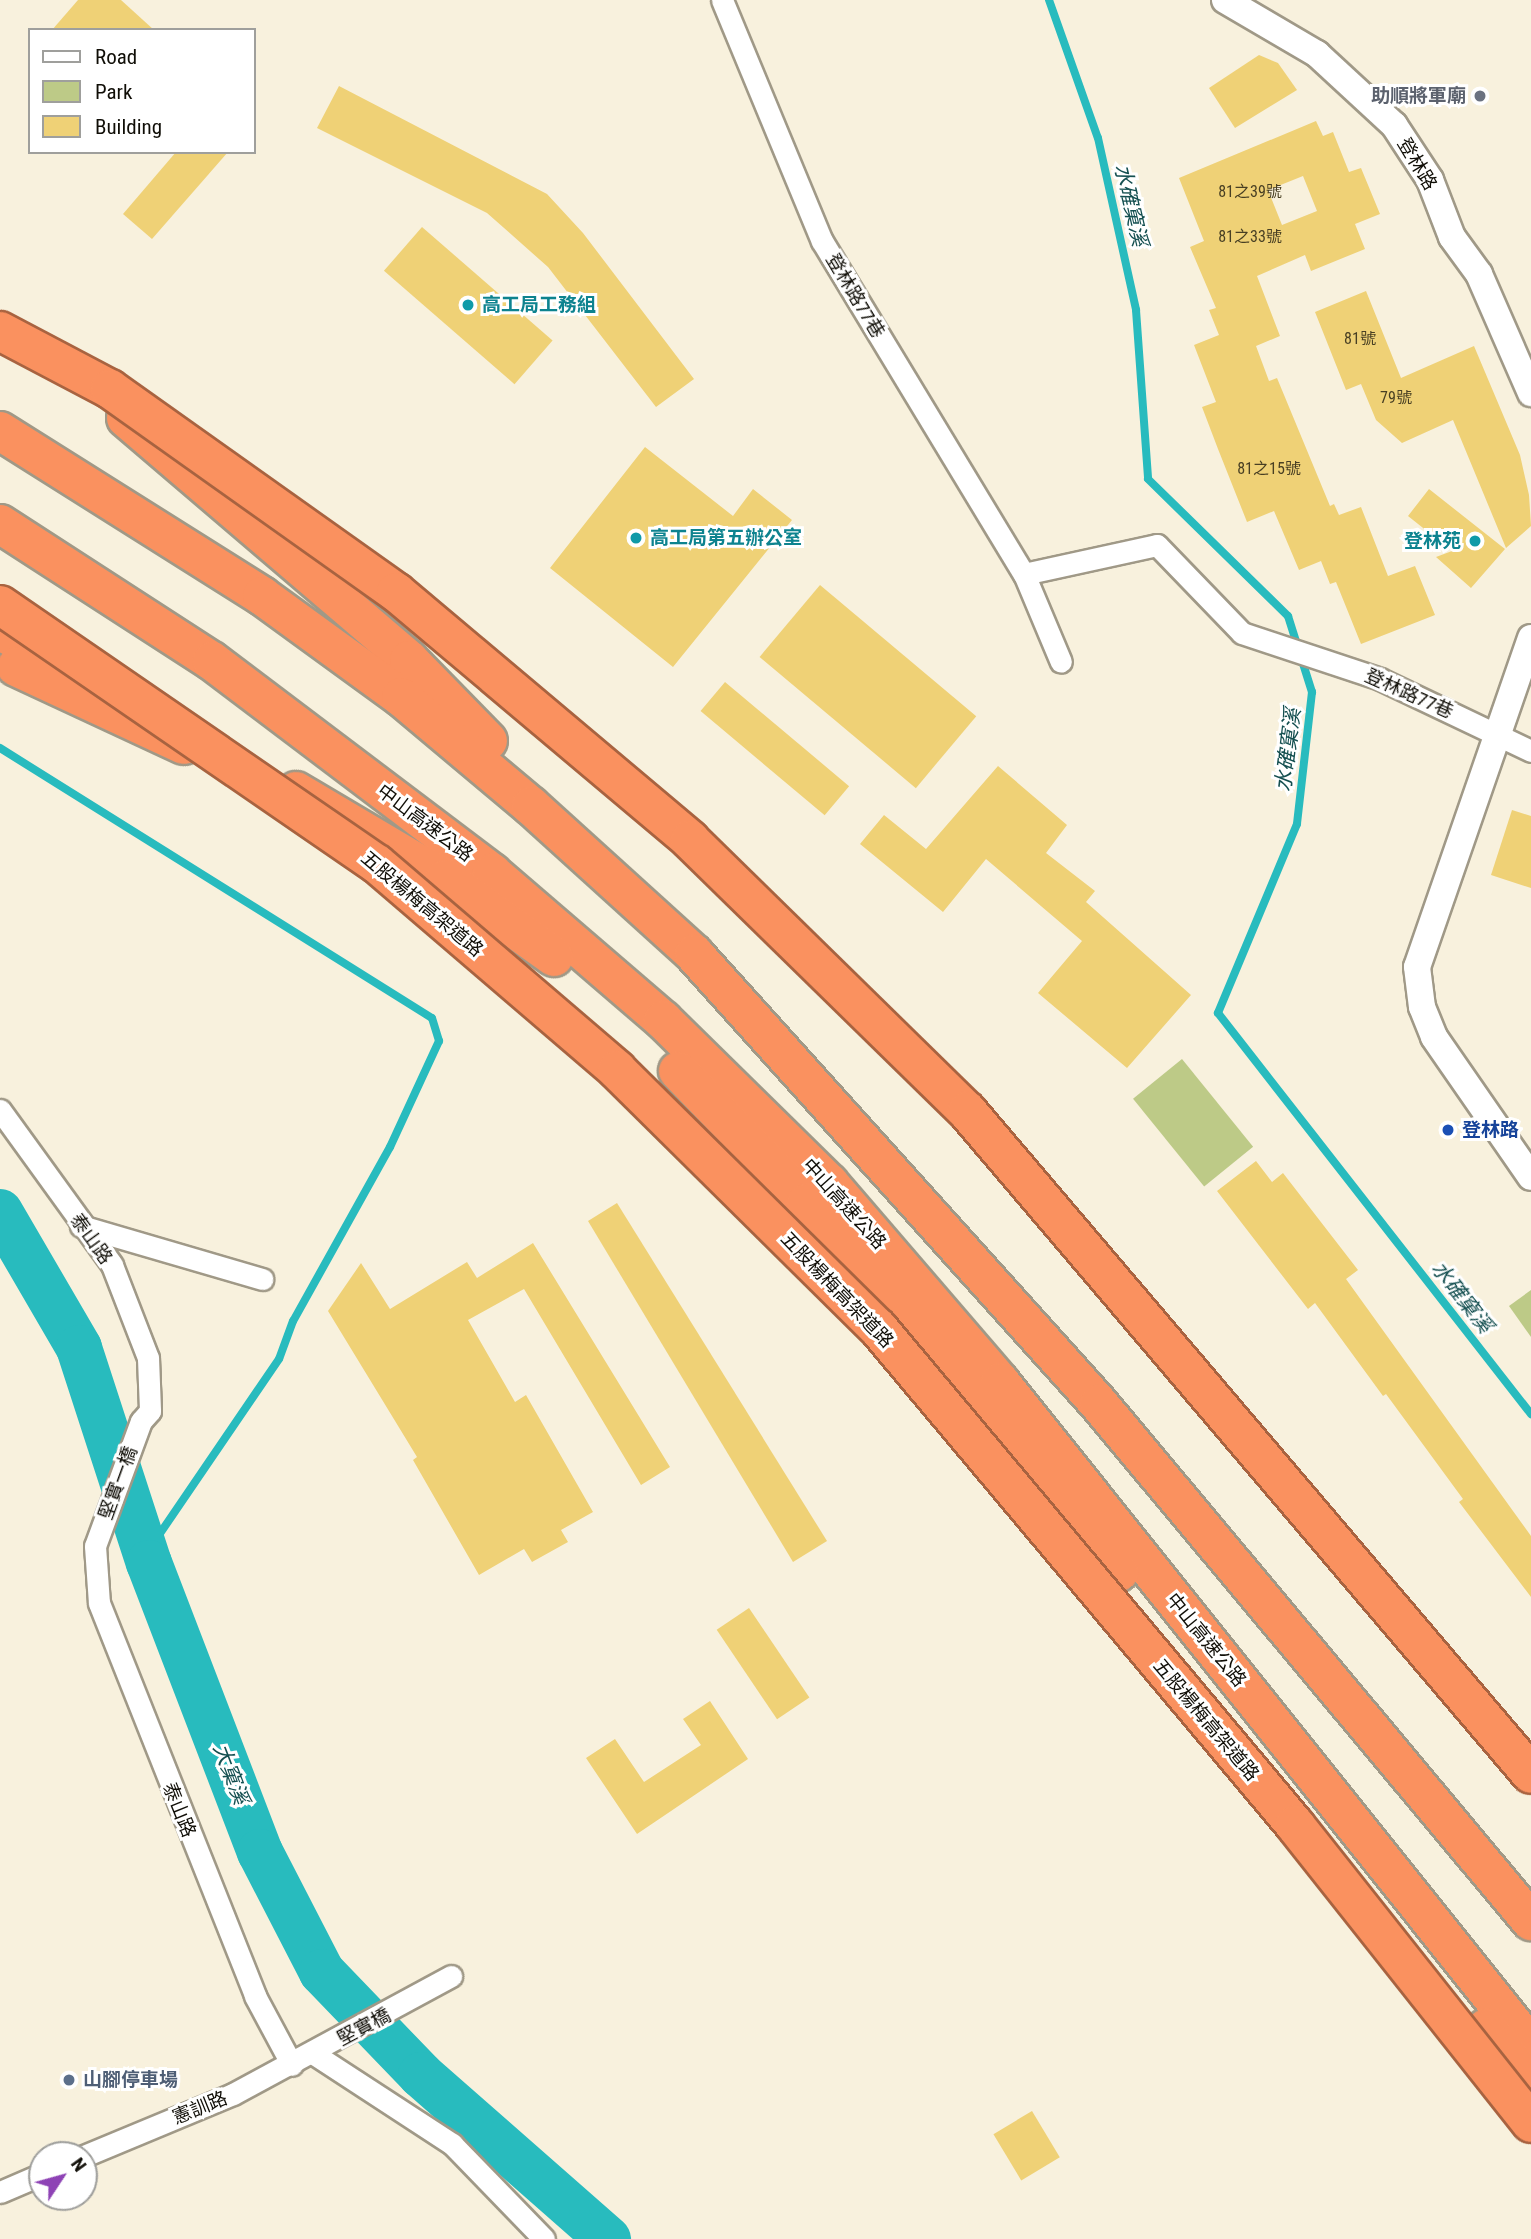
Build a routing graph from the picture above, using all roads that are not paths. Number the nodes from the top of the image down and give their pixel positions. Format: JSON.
{"nodes":[{"id":1,"x":722,"y":0,"type":"edge"},
{"id":2,"x":1225,"y":0,"type":"edge"},
{"id":3,"x":0,"y":328,"type":"edge"},
{"id":4,"x":1531,"y":393,"type":"edge"},
{"id":5,"x":0,"y":431,"type":"edge"},
{"id":6,"x":0,"y":524,"type":"edge"},
{"id":7,"x":1024,"y":574,"type":"junction"},
{"id":8,"x":0,"y":605,"type":"edge"},
{"id":9,"x":0,"y":631,"type":"edge"},
{"id":10,"x":1531,"y":638,"type":"edge"},
{"id":11,"x":0,"y":660,"type":"edge"},
{"id":12,"x":1061,"y":662,"type":"dead end"},
{"id":13,"x":1498,"y":735,"type":"junction"},
{"id":14,"x":1531,"y":751,"type":"edge"},
{"id":15,"x":348,"y":820,"type":"junction"},
{"id":16,"x":694,"y":954,"type":"junction"},
{"id":17,"x":618,"y":1009,"type":"junction"},
{"id":18,"x":0,"y":1110,"type":"edge"},
{"id":19,"x":1531,"y":1177,"type":"edge"},
{"id":20,"x":829,"y":1183,"type":"junction"},
{"id":21,"x":81,"y":1226,"type":"junction"},
{"id":22,"x":262,"y":1279,"type":"dead end"},
{"id":23,"x":142,"y":1421,"type":"joint"},
{"id":24,"x":95,"y":1546,"type":"joint"},
{"id":25,"x":1403,"y":1762,"type":"junction"},
{"id":26,"x":1531,"y":1774,"type":"edge"},
{"id":27,"x":1531,"y":1891,"type":"edge"},
{"id":28,"x":1531,"y":1921,"type":"edge"},
{"id":29,"x":451,"y":1976,"type":"dead end"},
{"id":30,"x":1531,"y":2046,"type":"edge"},
{"id":31,"x":314,"y":2054,"type":"junction"},
{"id":32,"x":292,"y":2065,"type":"junction"},
{"id":33,"x":1531,"y":2086,"type":"edge"},
{"id":34,"x":1531,"y":2123,"type":"edge"},
{"id":35,"x":98,"y":2150,"type":"edge"},
{"id":36,"x":28,"y":2180,"type":"edge"},
{"id":37,"x":0,"y":2192,"type":"edge"},
{"id":38,"x":544,"y":2239,"type":"edge"}],
"edges":[{"from":1,"to":7,"type":"street","name":"登林路77巷"},
{"from":2,"to":4,"type":"street","name":"登林路"},
{"from":3,"to":16,"type":"highway"},
{"from":3,"to":26,"type":"highway","bridge":true},
{"from":5,"to":16,"type":"highway"},
{"from":6,"to":20,"type":"highway","name":"中山高速公路"},
{"from":7,"to":12,"type":"street","name":"登林路77巷"},
{"from":7,"to":13,"type":"street","name":"登林路77巷"},
{"from":8,"to":34,"type":"highway","name":"五股楊梅高架道路","bridge":true},
{"from":9,"to":15,"type":"highway"},
{"from":10,"to":13,"type":"street"},
{"from":11,"to":15,"type":"highway"},
{"from":13,"to":14,"type":"street","name":"登林路77巷"},
{"from":13,"to":19,"type":"street"},
{"from":15,"to":17,"type":"highway"},
{"from":16,"to":25,"type":"highway"},
{"from":17,"to":20,"type":"highway"},
{"from":17,"to":33,"type":"highway"},
{"from":18,"to":21,"type":"street","name":"泰山路"},
{"from":20,"to":30,"type":"highway","name":"中山高速公路"},
{"from":21,"to":22,"type":"street"},
{"from":21,"to":23,"type":"street","name":"泰山路"},
{"from":23,"to":24,"type":"street","name":"堅實一橋"},
{"from":24,"to":32,"type":"street","name":"泰山路"},
{"from":25,"to":27,"type":"highway"},
{"from":25,"to":28,"type":"highway"},
{"from":29,"to":31,"type":"street","name":"堅實橋"},
{"from":31,"to":32,"type":"street","name":"憲訓路"},
{"from":31,"to":38,"type":"street"},
{"from":32,"to":35,"type":"street","name":"憲訓路"},
{"from":36,"to":37,"type":"street"}]}
